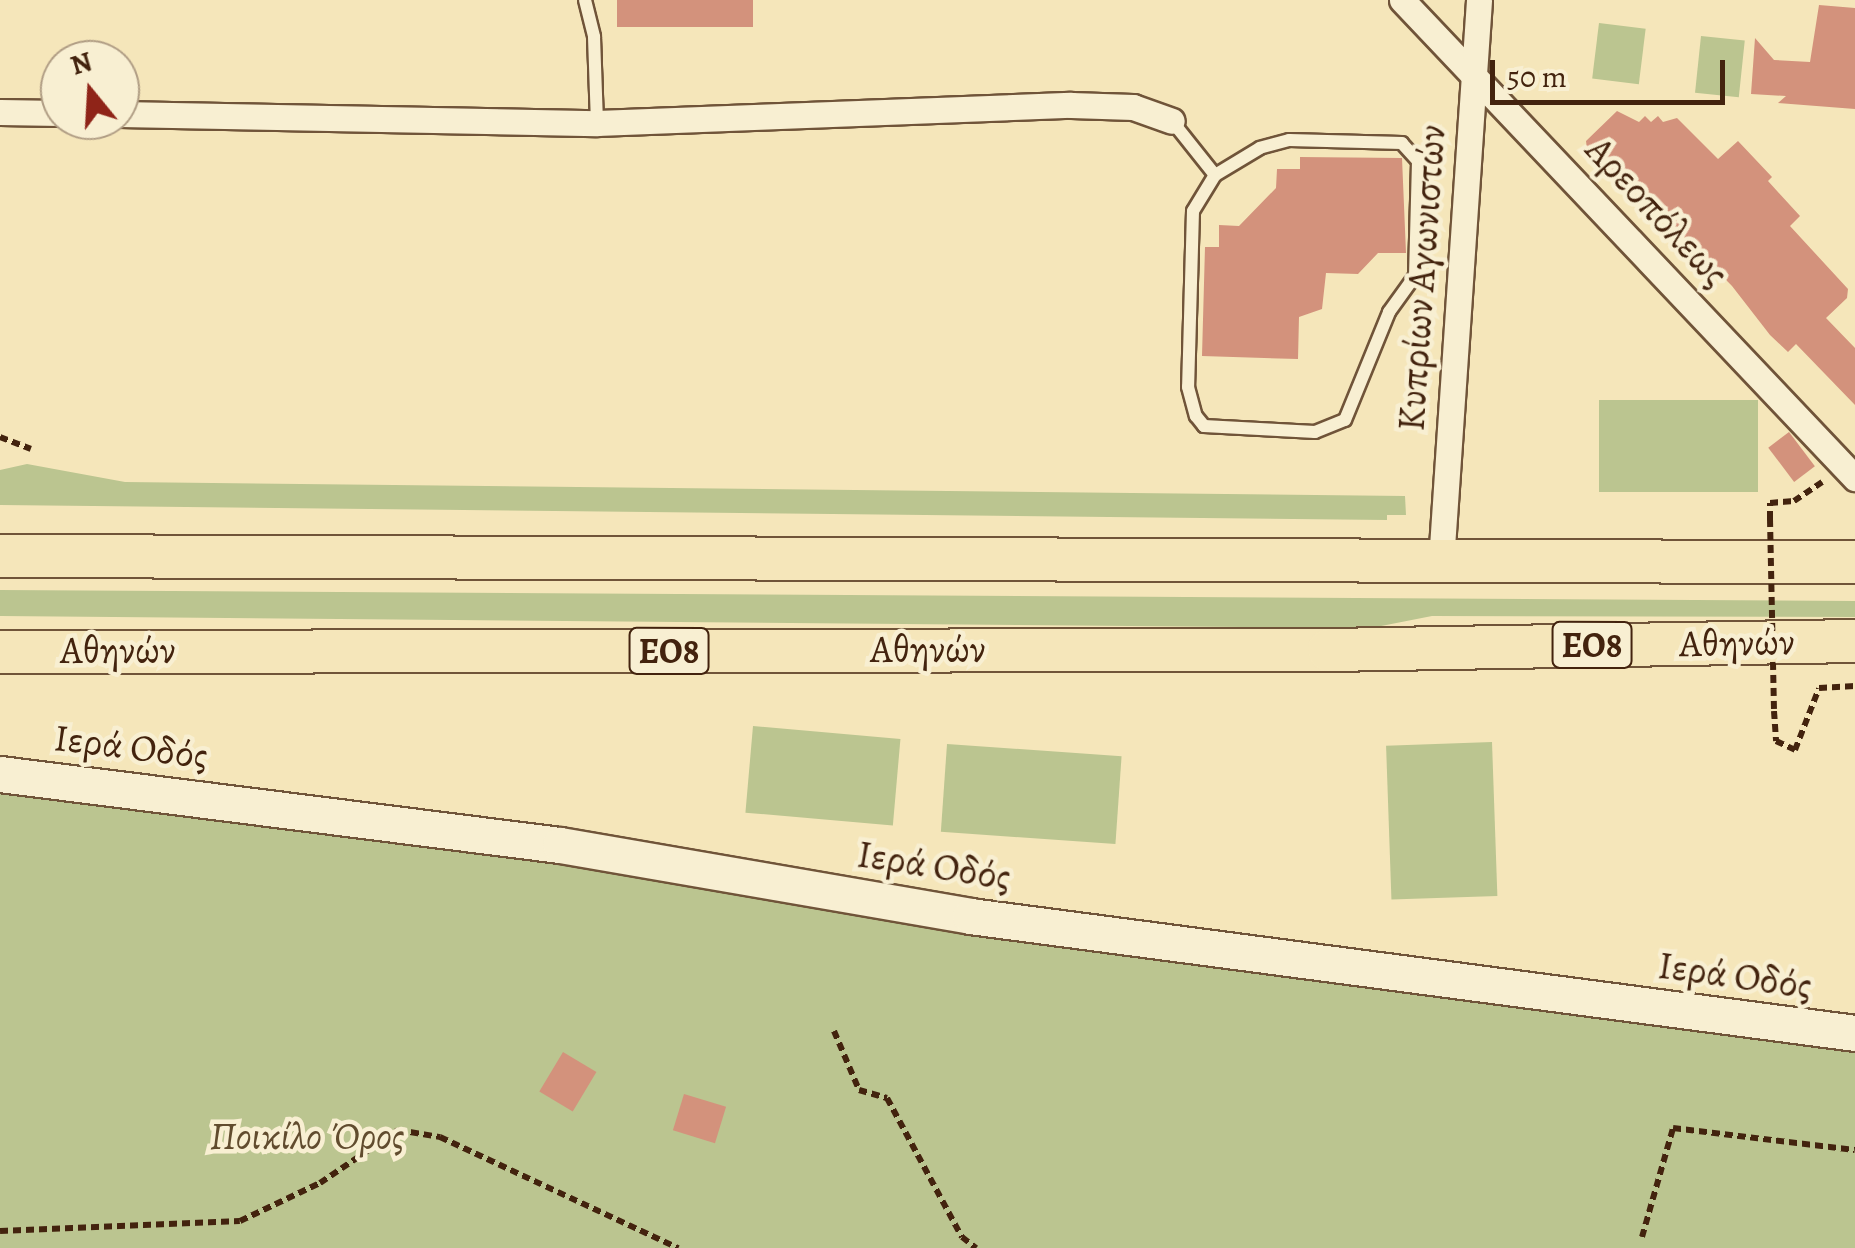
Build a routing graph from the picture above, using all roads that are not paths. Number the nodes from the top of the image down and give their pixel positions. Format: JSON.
{"nodes":[{"id":1,"x":585,"y":0,"type":"edge"},
{"id":2,"x":1402,"y":0,"type":"edge"},
{"id":3,"x":1478,"y":0,"type":"edge"},
{"id":4,"x":1474,"y":72,"type":"junction"},
{"id":5,"x":0,"y":112,"type":"edge"},
{"id":6,"x":40,"y":113,"type":"edge"},
{"id":7,"x":140,"y":114,"type":"edge"},
{"id":8,"x":1172,"y":121,"type":"joint"},
{"id":9,"x":597,"y":122,"type":"junction"},
{"id":10,"x":1215,"y":175,"type":"junction"},
{"id":11,"x":1848,"y":470,"type":"edge"},
{"id":12,"x":0,"y":556,"type":"edge"},
{"id":13,"x":1441,"y":562,"type":"junction"},
{"id":14,"x":1855,"y":562,"type":"edge"},
{"id":15,"x":1855,"y":641,"type":"edge"},
{"id":16,"x":0,"y":652,"type":"edge"},
{"id":17,"x":0,"y":774,"type":"edge"},
{"id":18,"x":1855,"y":1033,"type":"edge"}],
"edges":[{"from":1,"to":9,"type":"lane"},
{"from":2,"to":4,"type":"street","name":"Αρεοπόλεως"},
{"from":3,"to":4,"type":"street","name":"Κυπρίων Αγωνιστών"},
{"from":4,"to":11,"type":"street","name":"Αρεοπόλεως"},
{"from":4,"to":13,"type":"street","name":"Κυπρίων Αγωνιστών"},
{"from":5,"to":6,"type":"street"},
{"from":7,"to":9,"type":"street"},
{"from":8,"to":9,"type":"street"},
{"from":8,"to":10,"type":"lane"},
{"from":10,"to":10,"type":"lane"},
{"from":12,"to":13,"type":"highway","number":"ΕΟ8"},
{"from":13,"to":14,"type":"highway","number":"ΕΟ8"},
{"from":15,"to":16,"type":"highway","name":"Αθηνών","number":"ΕΟ8"},
{"from":17,"to":18,"type":"main road","name":"Ιερά Οδός"}]}
